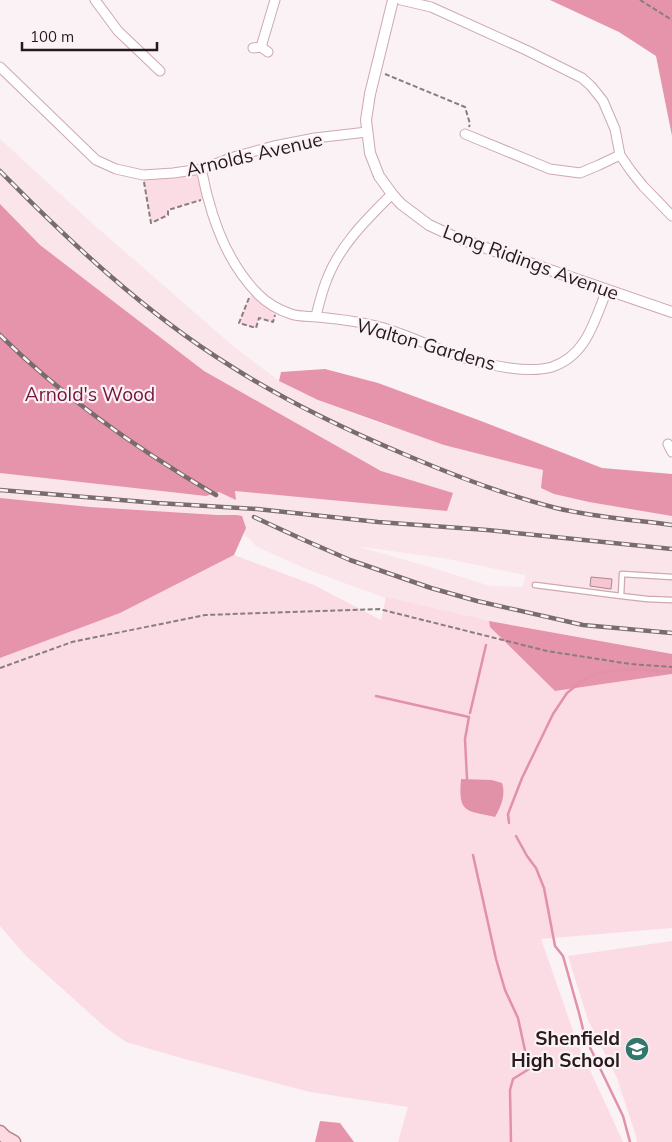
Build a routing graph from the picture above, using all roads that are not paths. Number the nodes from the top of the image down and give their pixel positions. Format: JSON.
{"nodes":[{"id":1,"x":95,"y":0,"type":"edge"},
{"id":2,"x":275,"y":0,"type":"edge"},
{"id":3,"x":393,"y":0,"type":"edge"},
{"id":4,"x":401,"y":0,"type":"edge"},
{"id":5,"x":261,"y":49,"type":"dead end"},
{"id":6,"x":0,"y":67,"type":"edge"},
{"id":7,"x":160,"y":72,"type":"dead end"},
{"id":8,"x":367,"y":132,"type":"junction"},
{"id":9,"x":465,"y":134,"type":"road end"},
{"id":10,"x":620,"y":155,"type":"junction"},
{"id":11,"x":201,"y":169,"type":"junction"},
{"id":12,"x":392,"y":194,"type":"junction"},
{"id":13,"x":672,"y":216,"type":"edge"},
{"id":14,"x":607,"y":290,"type":"junction"},
{"id":15,"x":672,"y":312,"type":"edge"},
{"id":16,"x":316,"y":316,"type":"junction"},
{"id":17,"x":672,"y":577,"type":"edge"},
{"id":18,"x":535,"y":585,"type":"dead end"},
{"id":19,"x":621,"y":596,"type":"junction"},
{"id":20,"x":672,"y":600,"type":"edge"},
{"id":21,"x":0,"y":1132,"type":"edge"},
{"id":22,"x":14,"y":1142,"type":"edge"}],
"edges":[{"from":1,"to":7,"type":"street"},
{"from":2,"to":5,"type":"street"},
{"from":3,"to":8,"type":"street","name":"Long Ridings Avenue"},
{"from":4,"to":10,"type":"street"},
{"from":6,"to":11,"type":"street","name":"Arnolds Avenue"},
{"from":8,"to":11,"type":"street","name":"Arnolds Avenue"},
{"from":8,"to":12,"type":"street","name":"Long Ridings Avenue"},
{"from":9,"to":10,"type":"street"},
{"from":10,"to":13,"type":"street"},
{"from":11,"to":16,"type":"street","name":"Walton Gardens"},
{"from":12,"to":14,"type":"street","name":"Long Ridings Avenue"},
{"from":12,"to":16,"type":"street"},
{"from":14,"to":15,"type":"street","name":"Long Ridings Avenue"},
{"from":14,"to":16,"type":"street","name":"Walton Gardens"},
{"from":17,"to":19,"type":"lane"},
{"from":18,"to":19,"type":"lane"},
{"from":19,"to":20,"type":"lane"},
{"from":21,"to":22,"type":"main road"}]}
